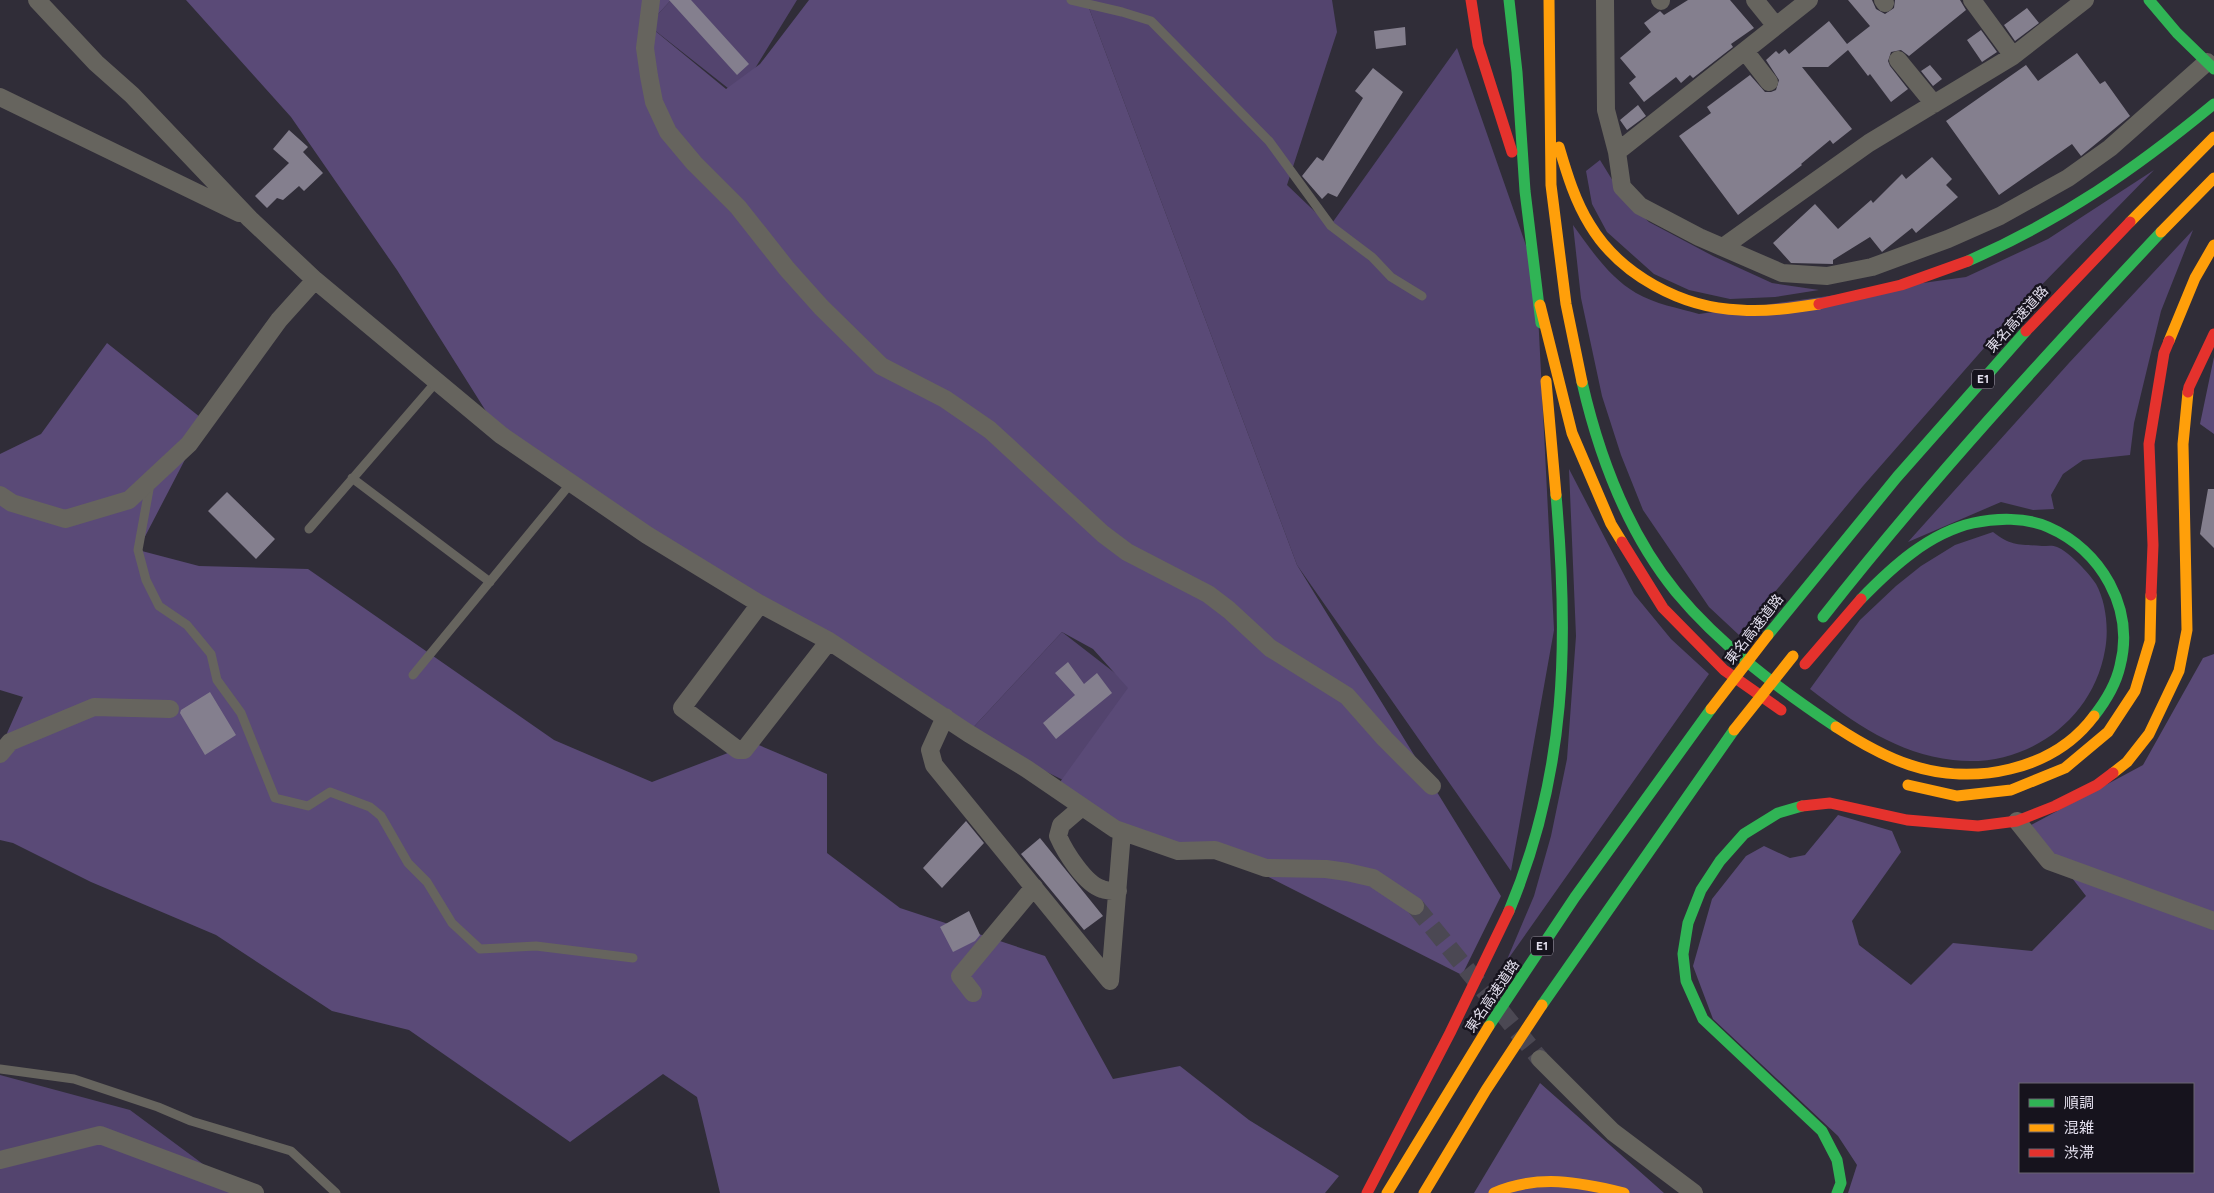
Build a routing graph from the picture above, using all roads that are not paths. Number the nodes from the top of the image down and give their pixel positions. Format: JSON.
{"nodes":[{"id":1,"x":37,"y":0,"type":"edge"},
{"id":2,"x":651,"y":0,"type":"edge"},
{"id":3,"x":1072,"y":0,"type":"edge"},
{"id":4,"x":1471,"y":0,"type":"edge"},
{"id":5,"x":1509,"y":0,"type":"edge"},
{"id":6,"x":1549,"y":0,"type":"edge"},
{"id":7,"x":1605,"y":0,"type":"edge"},
{"id":8,"x":1755,"y":0,"type":"edge"},
{"id":9,"x":1809,"y":0,"type":"edge"},
{"id":10,"x":1972,"y":0,"type":"edge"},
{"id":11,"x":2085,"y":0,"type":"edge"},
{"id":12,"x":2149,"y":0,"type":"edge"},
{"id":13,"x":1776,"y":26,"type":"junction"},
{"id":14,"x":1745,"y":51,"type":"junction"},
{"id":15,"x":2013,"y":56,"type":"junction"},
{"id":16,"x":1898,"y":60,"type":"dead end"},
{"id":17,"x":2210,"y":66,"type":"edge"},
{"id":18,"x":1769,"y":82,"type":"dead end"},
{"id":19,"x":0,"y":97,"type":"edge"},
{"id":20,"x":1934,"y":104,"type":"junction"},
{"id":21,"x":2214,"y":104,"type":"edge"},
{"id":22,"x":1551,"y":122,"type":"junction"},
{"id":23,"x":2214,"y":137,"type":"edge"},
{"id":24,"x":1617,"y":152,"type":"junction"},
{"id":25,"x":2214,"y":178,"type":"edge"},
{"id":26,"x":1525,"y":192,"type":"junction"},
{"id":27,"x":250,"y":219,"type":"junction"},
{"id":28,"x":2214,"y":245,"type":"edge"},
{"id":29,"x":1723,"y":247,"type":"junction"},
{"id":30,"x":315,"y":280,"type":"junction"},
{"id":31,"x":1422,"y":296,"type":"dead end"},
{"id":32,"x":1540,"y":305,"type":"junction"},
{"id":33,"x":2214,"y":334,"type":"edge"},
{"id":34,"x":436,"y":380,"type":"junction"},
{"id":35,"x":352,"y":478,"type":"junction"},
{"id":36,"x":151,"y":479,"type":"junction"},
{"id":37,"x":571,"y":483,"type":"junction"},
{"id":38,"x":0,"y":495,"type":"edge"},
{"id":39,"x":309,"y":529,"type":"dead end"},
{"id":40,"x":490,"y":582,"type":"junction"},
{"id":41,"x":760,"y":604,"type":"junction"},
{"id":42,"x":1817,"y":625,"type":"dead end"},
{"id":43,"x":829,"y":641,"type":"junction"},
{"id":44,"x":1796,"y":652,"type":"dead end"},
{"id":45,"x":413,"y":675,"type":"dead end"},
{"id":46,"x":170,"y":708,"type":"dead end"},
{"id":47,"x":1765,"y":716,"type":"dead end"},
{"id":48,"x":1788,"y":716,"type":"dead end"},
{"id":49,"x":945,"y":717,"type":"junction"},
{"id":50,"x":0,"y":754,"type":"edge"},
{"id":51,"x":1899,"y":780,"type":"dead end"},
{"id":52,"x":1432,"y":786,"type":"dead end"},
{"id":53,"x":1082,"y":807,"type":"junction"},
{"id":54,"x":2017,"y":821,"type":"junction"},
{"id":55,"x":1122,"y":832,"type":"junction"},
{"id":56,"x":1662,"y":854,"type":"dead end"},
{"id":57,"x":1034,"y":887,"type":"junction"},
{"id":58,"x":1118,"y":891,"type":"junction"},
{"id":59,"x":1415,"y":906,"type":"tunnel mouth"},
{"id":60,"x":2214,"y":921,"type":"edge"},
{"id":61,"x":633,"y":958,"type":"dead end"},
{"id":62,"x":1556,"y":984,"type":"junction"},
{"id":63,"x":974,"y":993,"type":"dead end"},
{"id":64,"x":1540,"y":1059,"type":"tunnel mouth"},
{"id":65,"x":0,"y":1069,"type":"edge"},
{"id":66,"x":0,"y":1160,"type":"edge"},
{"id":67,"x":255,"y":1193,"type":"edge"},
{"id":68,"x":336,"y":1193,"type":"edge"},
{"id":69,"x":1367,"y":1193,"type":"edge"},
{"id":70,"x":1387,"y":1193,"type":"edge"},
{"id":71,"x":1424,"y":1193,"type":"edge"},
{"id":72,"x":1494,"y":1193,"type":"edge"},
{"id":73,"x":1624,"y":1193,"type":"edge"},
{"id":74,"x":1694,"y":1193,"type":"edge"},
{"id":75,"x":1837,"y":1193,"type":"edge"}],
"edges":[{"from":1,"to":27,"type":"street"},
{"from":2,"to":52,"type":"street"},
{"from":3,"to":31,"type":"lane"},
{"from":4,"to":26,"type":"main road"},
{"from":5,"to":26,"type":"main road"},
{"from":6,"to":22,"type":"main road"},
{"from":7,"to":24,"type":"street"},
{"from":8,"to":13,"type":"street"},
{"from":9,"to":13,"type":"street"},
{"from":10,"to":15,"type":"street"},
{"from":11,"to":15,"type":"street"},
{"from":12,"to":17,"type":"main road"},
{"from":13,"to":14,"type":"street"},
{"from":14,"to":18,"type":"street"},
{"from":14,"to":24,"type":"street"},
{"from":15,"to":20,"type":"street"},
{"from":16,"to":20,"type":"street"},
{"from":17,"to":29,"type":"street"},
{"from":19,"to":27,"type":"street"},
{"from":20,"to":29,"type":"street"},
{"from":21,"to":22,"type":"main road"},
{"from":22,"to":47,"type":"main road"},
{"from":23,"to":70,"type":"main road","name":"東名高速道路","number":"E1","bridge":true},
{"from":24,"to":29,"type":"street"},
{"from":25,"to":42,"type":"main road","number":"E1"},
{"from":26,"to":32,"type":"main road"},
{"from":27,"to":30,"type":"street"},
{"from":28,"to":51,"type":"main road"},
{"from":30,"to":34,"type":"street"},
{"from":30,"to":36,"type":"street"},
{"from":32,"to":48,"type":"main road"},
{"from":32,"to":69,"type":"main road"},
{"from":33,"to":54,"type":"main road"},
{"from":34,"to":35,"type":"lane"},
{"from":34,"to":37,"type":"street"},
{"from":35,"to":39,"type":"lane"},
{"from":35,"to":40,"type":"lane"},
{"from":36,"to":38,"type":"street"},
{"from":36,"to":61,"type":"lane"},
{"from":37,"to":40,"type":"lane"},
{"from":37,"to":41,"type":"street"},
{"from":40,"to":45,"type":"lane"},
{"from":41,"to":43,"type":"street"},
{"from":41,"to":43,"type":"street"},
{"from":43,"to":49,"type":"street"},
{"from":44,"to":62,"type":"main road","number":"E1","bridge":true},
{"from":46,"to":50,"type":"street"},
{"from":49,"to":53,"type":"street"},
{"from":49,"to":57,"type":"street"},
{"from":53,"to":55,"type":"street"},
{"from":53,"to":58,"type":"street"},
{"from":54,"to":60,"type":"street"},
{"from":54,"to":75,"type":"main road"},
{"from":55,"to":58,"type":"street"},
{"from":55,"to":59,"type":"street"},
{"from":56,"to":62,"type":"main road"},
{"from":57,"to":58,"type":"street"},
{"from":57,"to":63,"type":"street"},
{"from":62,"to":71,"type":"main road","number":"E1"},
{"from":64,"to":74,"type":"street"},
{"from":65,"to":68,"type":"lane"},
{"from":66,"to":67,"type":"street"},
{"from":72,"to":73,"type":"main road"}]}
